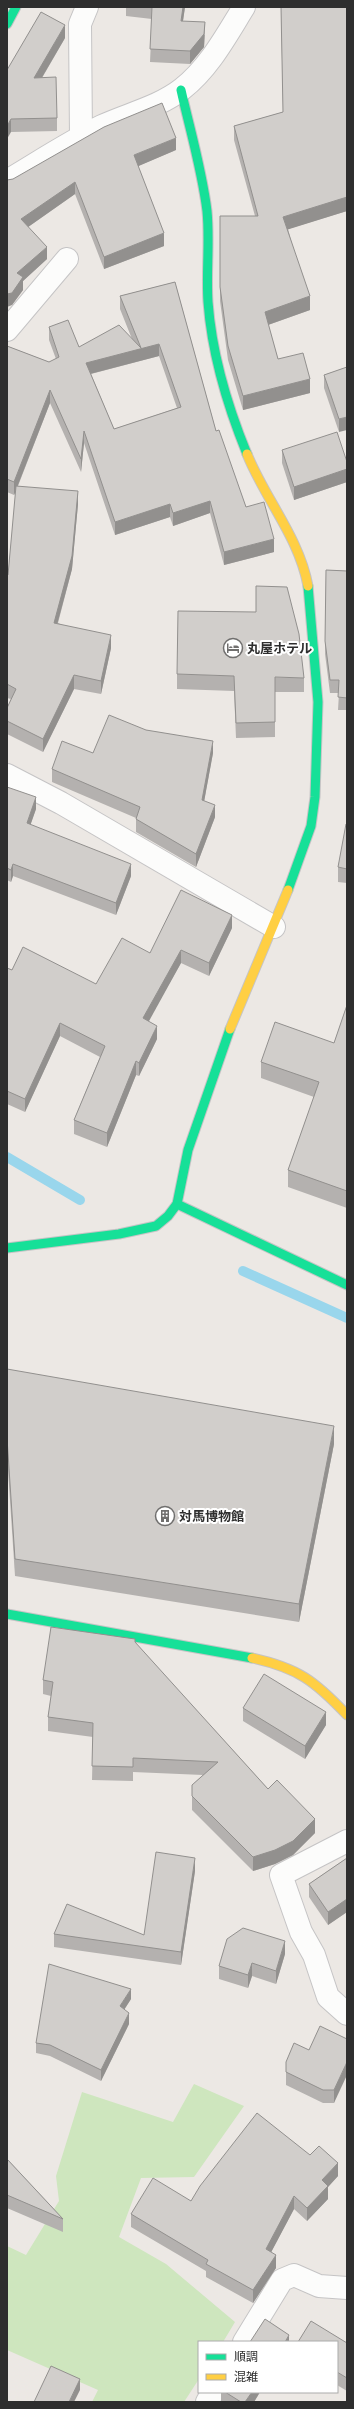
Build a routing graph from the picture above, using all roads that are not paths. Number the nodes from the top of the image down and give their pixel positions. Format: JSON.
{"nodes":[{"id":1,"x":16,"y":7,"type":"edge"},
{"id":2,"x":87,"y":7,"type":"edge"},
{"id":3,"x":244,"y":7,"type":"edge"},
{"id":4,"x":7,"y":24,"type":"edge"},
{"id":5,"x":181,"y":90,"type":"junction"},
{"id":6,"x":81,"y":138,"type":"junction"},
{"id":7,"x":7,"y":181,"type":"edge"},
{"id":8,"x":66,"y":259,"type":"dead end"},
{"id":9,"x":7,"y":330,"type":"edge"},
{"id":10,"x":7,"y":775,"type":"edge"},
{"id":11,"x":274,"y":927,"type":"junction"},
{"id":12,"x":177,"y":1204,"type":"junction"},
{"id":13,"x":7,"y":1248,"type":"edge"},
{"id":14,"x":347,"y":1285,"type":"edge"},
{"id":15,"x":7,"y":1614,"type":"edge"},
{"id":16,"x":347,"y":1715,"type":"edge"},
{"id":17,"x":347,"y":1841,"type":"edge"},
{"id":18,"x":347,"y":2014,"type":"edge"},
{"id":19,"x":347,"y":2288,"type":"edge"},
{"id":20,"x":245,"y":2341,"type":"edge"},
{"id":21,"x":212,"y":2393,"type":"edge"},
{"id":22,"x":207,"y":2402,"type":"edge"}],
"edges":[{"from":1,"to":4,"type":"street"},
{"from":2,"to":6,"type":"street"},
{"from":3,"to":5,"type":"street"},
{"from":5,"to":6,"type":"street"},
{"from":5,"to":11,"type":"street"},
{"from":6,"to":7,"type":"street"},
{"from":8,"to":9,"type":"street"},
{"from":10,"to":11,"type":"street"},
{"from":11,"to":12,"type":"street"},
{"from":12,"to":13,"type":"street"},
{"from":12,"to":14,"type":"street"},
{"from":15,"to":16,"type":"street"},
{"from":17,"to":18,"type":"street"},
{"from":19,"to":20,"type":"street"},
{"from":21,"to":22,"type":"street"}]}
